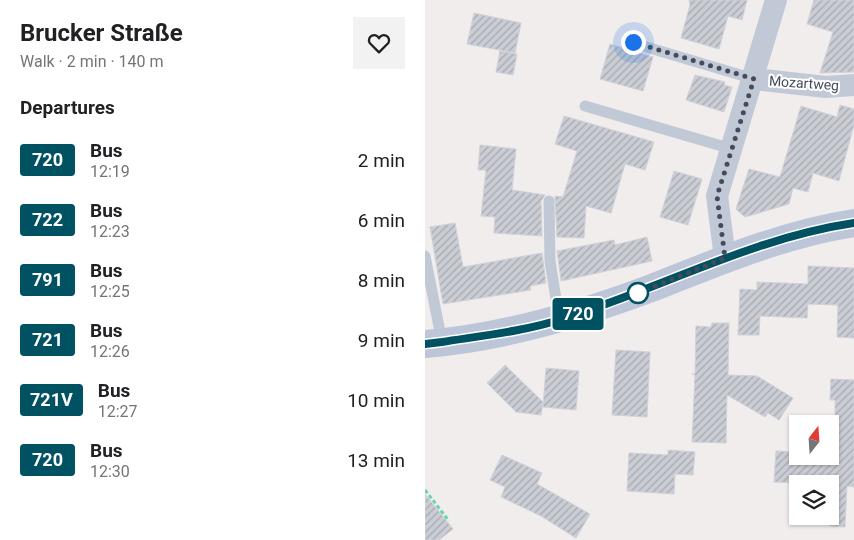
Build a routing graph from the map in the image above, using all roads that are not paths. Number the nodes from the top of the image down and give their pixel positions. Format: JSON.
{"nodes":[{"id":1,"x":776,"y":0,"type":"edge"},
{"id":2,"x":633,"y":42,"type":"dead end"},
{"id":3,"x":754,"y":79,"type":"junction"},
{"id":4,"x":854,"y":85,"type":"edge"},
{"id":5,"x":585,"y":106,"type":"dead end"},
{"id":6,"x":732,"y":149,"type":"junction"},
{"id":7,"x":549,"y":201,"type":"dead end"},
{"id":8,"x":854,"y":223,"type":"edge"},
{"id":9,"x":425,"y":256,"type":"edge"},
{"id":10,"x":725,"y":258,"type":"junction"},
{"id":11,"x":560,"y":320,"type":"junction"},
{"id":12,"x":434,"y":343,"type":"edge"}],
"edges":[{"from":1,"to":3,"type":"street"},
{"from":2,"to":3,"type":"lane"},
{"from":3,"to":4,"type":"street","name":"Mozartweg"},
{"from":3,"to":6,"type":"street"},
{"from":5,"to":6,"type":"lane"},
{"from":6,"to":10,"type":"street"},
{"from":7,"to":11,"type":"lane"},
{"from":8,"to":10,"type":"main road"},
{"from":9,"to":12,"type":"lane"},
{"from":10,"to":11,"type":"main road"},
{"from":11,"to":12,"type":"main road"}]}
